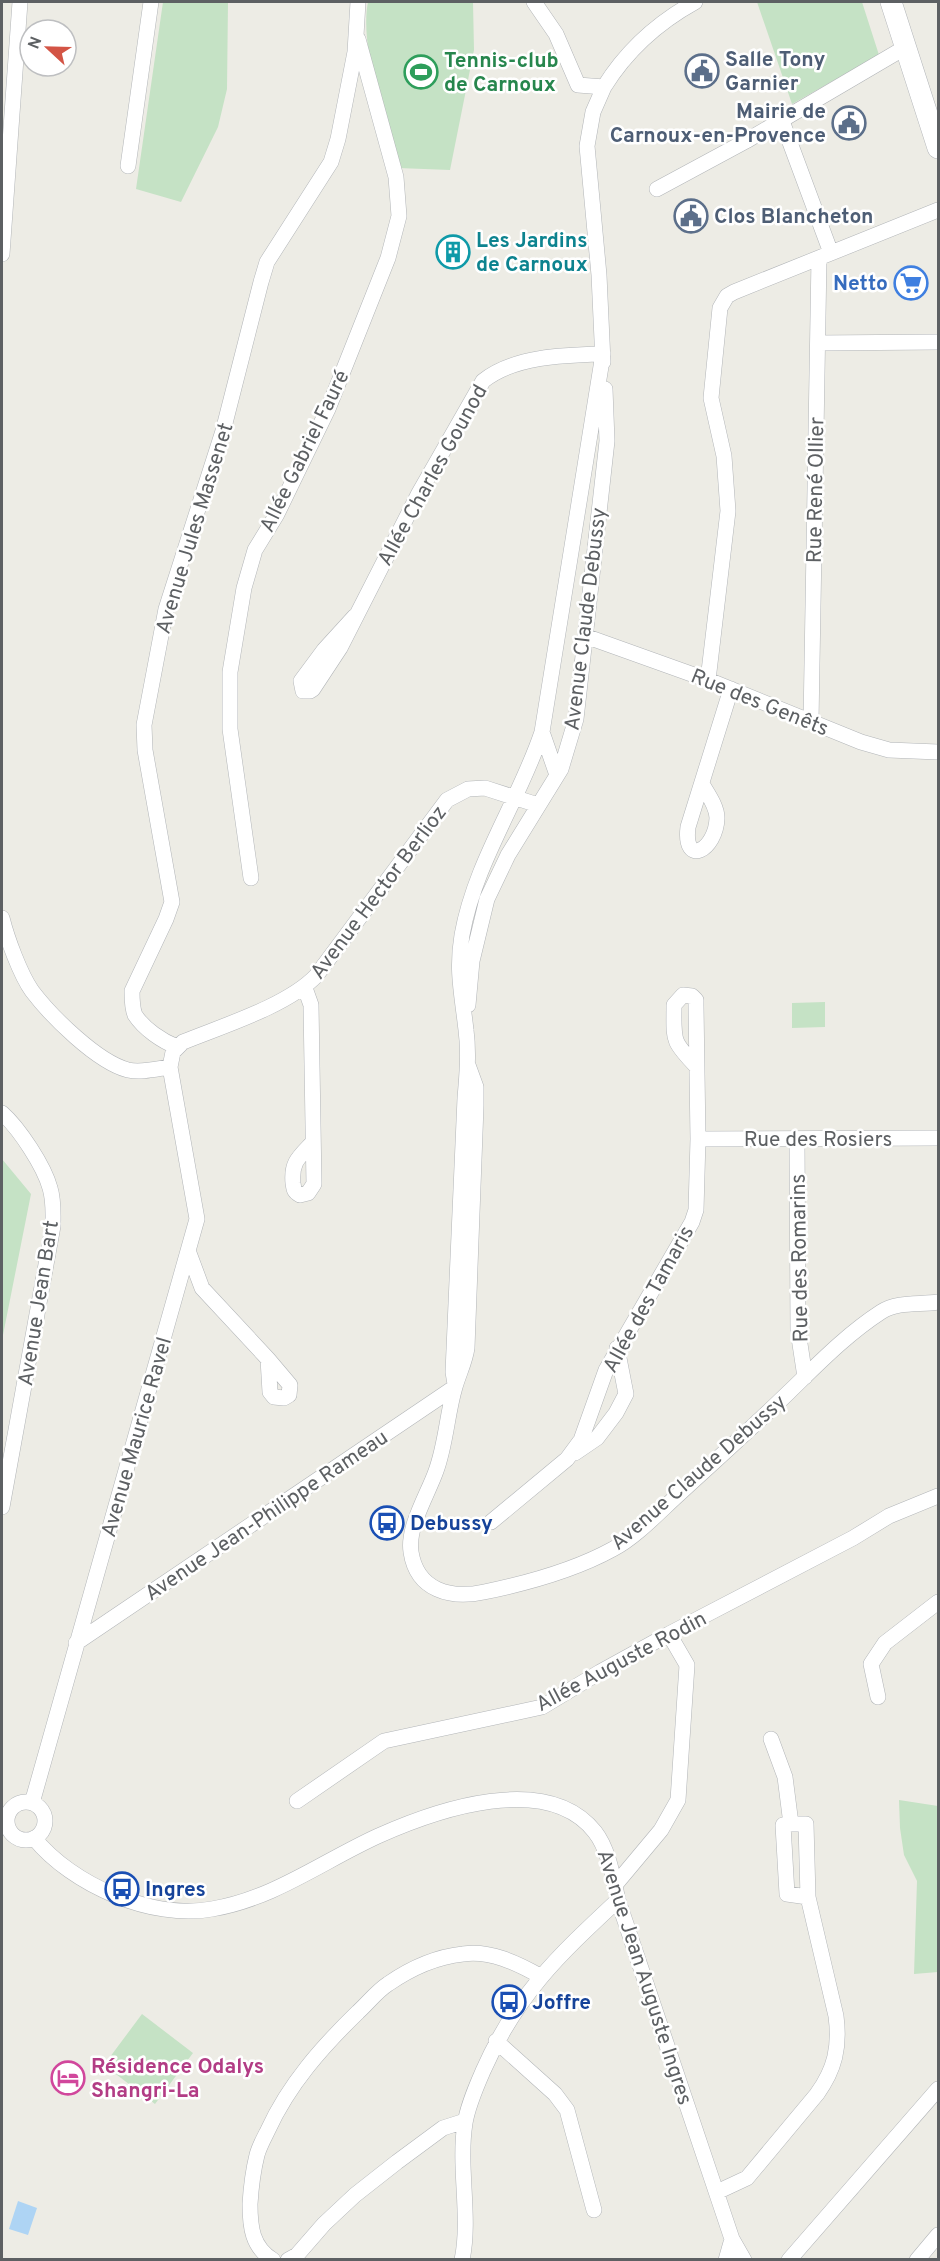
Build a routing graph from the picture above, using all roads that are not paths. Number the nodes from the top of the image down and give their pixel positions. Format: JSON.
{"nodes":[{"id":1,"x":20,"y":2,"type":"edge"},
{"id":2,"x":151,"y":2,"type":"edge"},
{"id":3,"x":358,"y":2,"type":"edge"},
{"id":4,"x":534,"y":2,"type":"edge"},
{"id":5,"x":695,"y":2,"type":"edge"},
{"id":6,"x":891,"y":2,"type":"edge"},
{"id":7,"x":676,"y":6,"type":"edge"},
{"id":8,"x":356,"y":32,"type":"junction"},
{"id":9,"x":906,"y":47,"type":"junction"},
{"id":10,"x":604,"y":87,"type":"junction"},
{"id":11,"x":782,"y":121,"type":"junction"},
{"id":12,"x":939,"y":148,"type":"edge"},
{"id":13,"x":128,"y":166,"type":"dead end"},
{"id":14,"x":657,"y":189,"type":"dead end"},
{"id":15,"x":939,"y":210,"type":"edge"},
{"id":16,"x":2,"y":254,"type":"edge"},
{"id":17,"x":825,"y":256,"type":"junction"},
{"id":18,"x":939,"y":342,"type":"edge"},
{"id":19,"x":818,"y":343,"type":"junction"},
{"id":20,"x":603,"y":354,"type":"junction"},
{"id":21,"x":607,"y":438,"type":"junction"},
{"id":22,"x":591,"y":441,"type":"junction"},
{"id":23,"x":355,"y":616,"type":"junction"},
{"id":24,"x":585,"y":636,"type":"junction"},
{"id":25,"x":708,"y":680,"type":"junction"},
{"id":26,"x":731,"y":690,"type":"junction"},
{"id":27,"x":811,"y":722,"type":"junction"},
{"id":28,"x":542,"y":732,"type":"junction"},
{"id":29,"x":939,"y":752,"type":"edge"},
{"id":30,"x":557,"y":775,"type":"junction"},
{"id":31,"x":702,"y":784,"type":"dead end"},
{"id":32,"x":515,"y":796,"type":"junction"},
{"id":33,"x":538,"y":805,"type":"junction"},
{"id":34,"x":251,"y":878,"type":"dead end"},
{"id":35,"x":2,"y":918,"type":"edge"},
{"id":36,"x":304,"y":987,"type":"junction"},
{"id":37,"x":466,"y":1030,"type":"junction"},
{"id":38,"x":177,"y":1047,"type":"junction"},
{"id":39,"x":170,"y":1066,"type":"junction"},
{"id":40,"x":697,"y":1067,"type":"dead end"},
{"id":41,"x":2,"y":1113,"type":"edge"},
{"id":42,"x":939,"y":1138,"type":"edge"},
{"id":43,"x":698,"y":1139,"type":"junction"},
{"id":44,"x":797,"y":1139,"type":"junction"},
{"id":45,"x":313,"y":1142,"type":"dead end"},
{"id":46,"x":189,"y":1253,"type":"junction"},
{"id":47,"x":202,"y":1288,"type":"junction"},
{"id":48,"x":177,"y":1296,"type":"junction"},
{"id":49,"x":939,"y":1302,"type":"edge"},
{"id":50,"x":617,"y":1348,"type":"junction"},
{"id":51,"x":268,"y":1359,"type":"dead end"},
{"id":52,"x":805,"y":1377,"type":"junction"},
{"id":53,"x":455,"y":1387,"type":"junction"},
{"id":54,"x":567,"y":1459,"type":"junction"},
{"id":55,"x":939,"y":1496,"type":"edge"},
{"id":56,"x":2,"y":1507,"type":"edge"},
{"id":57,"x":491,"y":1522,"type":"dead end"},
{"id":58,"x":939,"y":1602,"type":"edge"},
{"id":59,"x":669,"y":1634,"type":"junction"},
{"id":60,"x":76,"y":1643,"type":"junction"},
{"id":61,"x":879,"y":1697,"type":"dead end"},
{"id":62,"x":771,"y":1739,"type":"dead end"},
{"id":63,"x":297,"y":1801,"type":"dead end"},
{"id":64,"x":32,"y":1803,"type":"junction"},
{"id":65,"x":4,"y":1822,"type":"edge"},
{"id":66,"x":791,"y":1824,"type":"junction"},
{"id":67,"x":34,"y":1838,"type":"junction"},
{"id":68,"x":615,"y":1885,"type":"junction"},
{"id":69,"x":808,"y":1897,"type":"junction"},
{"id":70,"x":618,"y":1900,"type":"junction"},
{"id":71,"x":540,"y":1976,"type":"junction"},
{"id":72,"x":496,"y":2041,"type":"junction"},
{"id":73,"x":939,"y":2089,"type":"edge"},
{"id":74,"x":465,"y":2121,"type":"junction"},
{"id":75,"x":717,"y":2192,"type":"junction"},
{"id":76,"x":594,"y":2210,"type":"dead end"},
{"id":77,"x":939,"y":2235,"type":"edge"},
{"id":78,"x":466,"y":2255,"type":"edge"},
{"id":79,"x":736,"y":2258,"type":"edge"},
{"id":80,"x":273,"y":2259,"type":"edge"},
{"id":81,"x":288,"y":2259,"type":"edge"},
{"id":82,"x":789,"y":2259,"type":"edge"},
{"id":83,"x":917,"y":2259,"type":"edge"}],
"edges":[{"from":1,"to":16,"type":"street"},
{"from":2,"to":13,"type":"street"},
{"from":3,"to":8,"type":"street","name":"Avenue Jules Massenet"},
{"from":4,"to":10,"type":"street"},
{"from":5,"to":7,"type":"street","name":"Avenue Claude Debussy"},
{"from":6,"to":9,"type":"main road"},
{"from":7,"to":10,"type":"street","name":"Avenue Claude Debussy"},
{"from":8,"to":34,"type":"street","name":"Allée Gabriel Fauré"},
{"from":8,"to":38,"type":"street","name":"Avenue Jules Massenet"},
{"from":9,"to":11,"type":"street"},
{"from":9,"to":12,"type":"main road"},
{"from":10,"to":20,"type":"street","name":"Avenue Claude Debussy"},
{"from":11,"to":14,"type":"street"},
{"from":11,"to":17,"type":"street"},
{"from":15,"to":17,"type":"street"},
{"from":17,"to":19,"type":"street","name":"Rue René Ollier"},
{"from":17,"to":25,"type":"street"},
{"from":18,"to":19,"type":"street"},
{"from":19,"to":27,"type":"street","name":"Rue René Ollier"},
{"from":20,"to":21,"type":"street","name":"Avenue Claude Debussy"},
{"from":20,"to":22,"type":"street","name":"Avenue Claude Debussy"},
{"from":20,"to":23,"type":"street","name":"Allée Charles Gounod"},
{"from":21,"to":22,"type":"street"},
{"from":21,"to":24,"type":"street","name":"Avenue Claude Debussy"},
{"from":22,"to":28,"type":"street","name":"Avenue Claude Debussy"},
{"from":23,"to":23,"type":"street","name":"Allée Charles Gounod"},
{"from":24,"to":25,"type":"street","name":"Rue des Genêts"},
{"from":24,"to":30,"type":"street","name":"Avenue Claude Debussy"},
{"from":25,"to":26,"type":"street","name":"Rue des Genêts"},
{"from":26,"to":27,"type":"street","name":"Rue des Genêts"},
{"from":26,"to":31,"type":"street"},
{"from":27,"to":29,"type":"street","name":"Rue des Genêts"},
{"from":28,"to":30,"type":"street"},
{"from":28,"to":32,"type":"street","name":"Avenue Claude Debussy"},
{"from":30,"to":33,"type":"street","name":"Avenue Claude Debussy"},
{"from":32,"to":33,"type":"street","name":"Avenue Hector Berlioz"},
{"from":32,"to":36,"type":"street","name":"Avenue Hector Berlioz"},
{"from":32,"to":37,"type":"street","name":"Avenue Claude Debussy"},
{"from":33,"to":37,"type":"street","name":"Avenue Claude Debussy"},
{"from":35,"to":39,"type":"street"},
{"from":36,"to":38,"type":"street","name":"Avenue Hector Berlioz"},
{"from":36,"to":45,"type":"street"},
{"from":37,"to":53,"type":"street","name":"Avenue Claude Debussy"},
{"from":38,"to":39,"type":"street"},
{"from":39,"to":46,"type":"street","name":"Avenue Maurice Ravel"},
{"from":40,"to":43,"type":"street","name":"Allée des Tamaris"},
{"from":41,"to":56,"type":"street","name":"Avenue Jean Bart"},
{"from":42,"to":44,"type":"street","name":"Rue des Rosiers"},
{"from":43,"to":44,"type":"street","name":"Rue des Rosiers"},
{"from":43,"to":50,"type":"street","name":"Allée des Tamaris"},
{"from":44,"to":52,"type":"street","name":"Rue des Romarins"},
{"from":46,"to":47,"type":"street"},
{"from":46,"to":48,"type":"street","name":"Avenue Maurice Ravel"},
{"from":47,"to":48,"type":"street"},
{"from":47,"to":51,"type":"street"},
{"from":48,"to":60,"type":"street","name":"Avenue Maurice Ravel"},
{"from":49,"to":52,"type":"street","name":"Avenue Claude Debussy"},
{"from":50,"to":54,"type":"street","name":"Allée des Tamaris"},
{"from":50,"to":54,"type":"street"},
{"from":52,"to":53,"type":"street","name":"Avenue Claude Debussy"},
{"from":53,"to":60,"type":"street","name":"Avenue Jean-Philippe Rameau"},
{"from":54,"to":57,"type":"street","name":"Allée des Tamaris"},
{"from":55,"to":59,"type":"street","name":"Allée Auguste Rodin"},
{"from":58,"to":61,"type":"street"},
{"from":59,"to":63,"type":"street","name":"Allée Auguste Rodin"},
{"from":59,"to":68,"type":"street"},
{"from":60,"to":64,"type":"street","name":"Avenue Maurice Ravel"},
{"from":62,"to":66,"type":"street"},
{"from":64,"to":65,"type":"street"},
{"from":64,"to":67,"type":"street"},
{"from":65,"to":67,"type":"street"},
{"from":66,"to":69,"type":"street"},
{"from":66,"to":69,"type":"street"},
{"from":67,"to":68,"type":"street","name":"Avenue Jean Auguste Ingres"},
{"from":68,"to":70,"type":"street","name":"Avenue Jean Auguste Ingres"},
{"from":69,"to":75,"type":"street"},
{"from":70,"to":71,"type":"street"},
{"from":70,"to":75,"type":"street","name":"Avenue Jean Auguste Ingres"},
{"from":71,"to":72,"type":"street"},
{"from":71,"to":80,"type":"street"},
{"from":72,"to":74,"type":"street"},
{"from":72,"to":76,"type":"street"},
{"from":73,"to":82,"type":"street"},
{"from":74,"to":78,"type":"street"},
{"from":74,"to":81,"type":"street"},
{"from":75,"to":79,"type":"street","name":"Avenue Jean Auguste Ingres"},
{"from":77,"to":83,"type":"street"}]}
